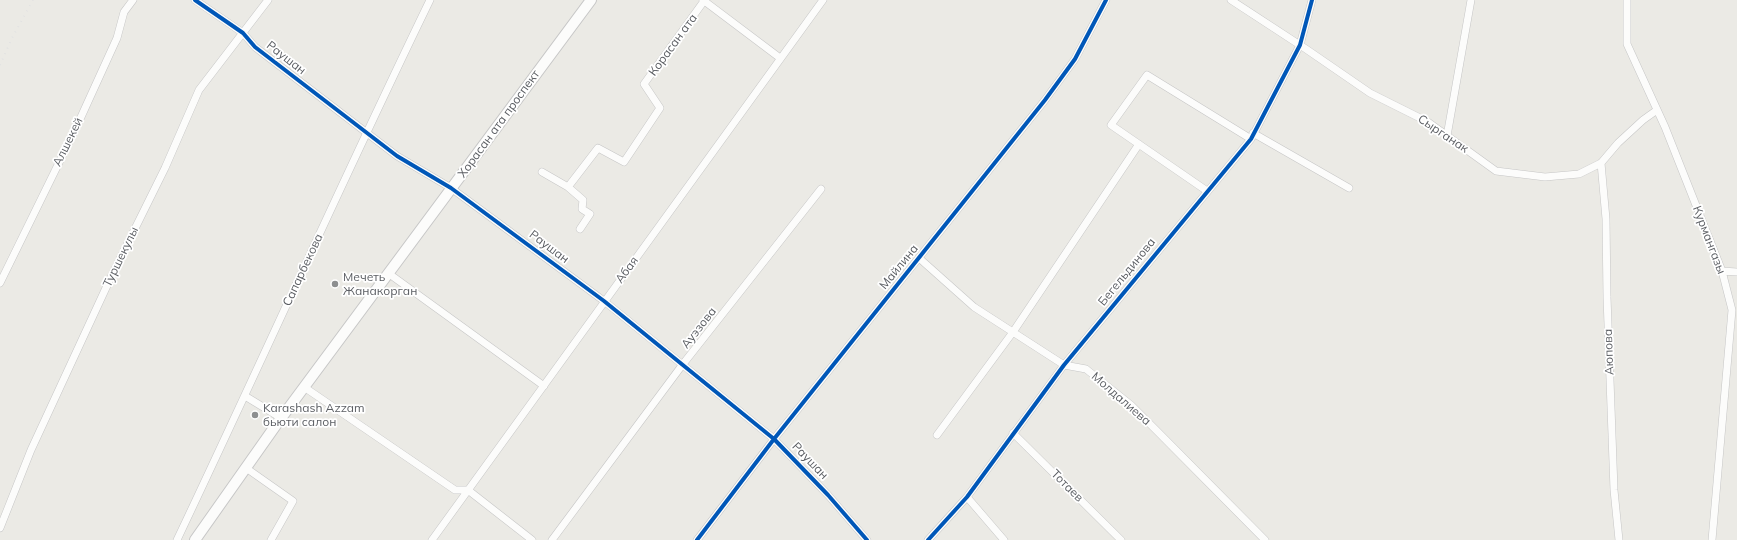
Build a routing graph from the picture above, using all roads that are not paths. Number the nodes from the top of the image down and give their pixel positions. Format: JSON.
{"nodes":[{"id":1,"x":133,"y":0,"type":"edge"},
{"id":2,"x":195,"y":0,"type":"edge"},
{"id":3,"x":268,"y":0,"type":"edge"},
{"id":4,"x":430,"y":0,"type":"edge"},
{"id":5,"x":590,"y":0,"type":"edge"},
{"id":6,"x":704,"y":0,"type":"edge"},
{"id":7,"x":823,"y":0,"type":"edge"},
{"id":8,"x":1106,"y":0,"type":"edge"},
{"id":9,"x":1231,"y":0,"type":"edge"},
{"id":10,"x":1312,"y":0,"type":"edge"},
{"id":11,"x":1471,"y":0,"type":"edge"},
{"id":12,"x":1627,"y":0,"type":"edge"},
{"id":13,"x":243,"y":33,"type":"junction"},
{"id":14,"x":1300,"y":45,"type":"junction"},
{"id":15,"x":780,"y":58,"type":"junction"},
{"id":16,"x":1657,"y":110,"type":"junction"},
{"id":17,"x":366,"y":133,"type":"junction"},
{"id":18,"x":1252,"y":136,"type":"junction"},
{"id":19,"x":1447,"y":136,"type":"junction"},
{"id":20,"x":1139,"y":144,"type":"junction"},
{"id":21,"x":1601,"y":163,"type":"junction"},
{"id":22,"x":542,"y":172,"type":"dead end"},
{"id":23,"x":568,"y":187,"type":"junction"},
{"id":24,"x":451,"y":188,"type":"junction"},
{"id":25,"x":821,"y":188,"type":"dead end"},
{"id":26,"x":1349,"y":188,"type":"dead end"},
{"id":27,"x":1207,"y":191,"type":"junction"},
{"id":28,"x":580,"y":229,"type":"dead end"},
{"id":29,"x":919,"y":258,"type":"junction"},
{"id":30,"x":1722,"y":271,"type":"junction"},
{"id":31,"x":1737,"y":272,"type":"edge"},
{"id":32,"x":388,"y":274,"type":"junction"},
{"id":33,"x":0,"y":283,"type":"edge"},
{"id":34,"x":604,"y":301,"type":"junction"},
{"id":35,"x":1013,"y":332,"type":"junction"},
{"id":36,"x":683,"y":364,"type":"junction"},
{"id":37,"x":1064,"y":365,"type":"junction"},
{"id":38,"x":544,"y":386,"type":"junction"},
{"id":39,"x":304,"y":387,"type":"junction"},
{"id":40,"x":244,"y":396,"type":"junction"},
{"id":41,"x":282,"y":418,"type":"junction"},
{"id":42,"x":1014,"y":433,"type":"junction"},
{"id":43,"x":937,"y":435,"type":"dead end"},
{"id":44,"x":774,"y":439,"type":"junction"},
{"id":45,"x":246,"y":468,"type":"junction"},
{"id":46,"x":468,"y":490,"type":"junction"},
{"id":47,"x":967,"y":497,"type":"junction"},
{"id":48,"x":0,"y":528,"type":"edge"},
{"id":49,"x":177,"y":540,"type":"edge"},
{"id":50,"x":195,"y":540,"type":"edge"},
{"id":51,"x":271,"y":540,"type":"edge"},
{"id":52,"x":432,"y":540,"type":"edge"},
{"id":53,"x":532,"y":540,"type":"edge"},
{"id":54,"x":552,"y":540,"type":"edge"},
{"id":55,"x":697,"y":540,"type":"edge"},
{"id":56,"x":867,"y":540,"type":"edge"},
{"id":57,"x":928,"y":540,"type":"edge"},
{"id":58,"x":1004,"y":540,"type":"edge"},
{"id":59,"x":1121,"y":540,"type":"edge"},
{"id":60,"x":1266,"y":540,"type":"edge"},
{"id":61,"x":1619,"y":540,"type":"edge"},
{"id":62,"x":1712,"y":540,"type":"edge"}],
"edges":[{"from":1,"to":33,"type":"street","name":"Алшекей"},
{"from":2,"to":13,"type":"street","name":"Раушан"},
{"from":3,"to":13,"type":"street","name":"Туршекулы"},
{"from":4,"to":17,"type":"street","name":"Сапарбекова"},
{"from":5,"to":24,"type":"main road","name":"Хорасан ата проспект"},
{"from":6,"to":15,"type":"street"},
{"from":6,"to":23,"type":"street","name":"Корасан ата"},
{"from":7,"to":15,"type":"street","name":"Абая"},
{"from":8,"to":29,"type":"street","name":"Майлина"},
{"from":9,"to":14,"type":"street","name":"Сырганак"},
{"from":10,"to":14,"type":"street","name":"Бегельдинова"},
{"from":11,"to":19,"type":"street"},
{"from":12,"to":16,"type":"street","name":"Курмангазы"},
{"from":13,"to":17,"type":"street","name":"Раушан"},
{"from":13,"to":48,"type":"street","name":"Туршекулы"},
{"from":14,"to":18,"type":"street","name":"Бегельдинова"},
{"from":14,"to":19,"type":"street","name":"Сырганак"},
{"from":15,"to":34,"type":"street","name":"Абая"},
{"from":16,"to":21,"type":"street","name":"Сырганак"},
{"from":16,"to":30,"type":"street","name":"Курмангазы"},
{"from":17,"to":24,"type":"street","name":"Раушан"},
{"from":17,"to":40,"type":"street","name":"Сапарбекова"},
{"from":18,"to":20,"type":"street"},
{"from":18,"to":26,"type":"street"},
{"from":18,"to":27,"type":"street","name":"Бегельдинова"},
{"from":19,"to":21,"type":"street","name":"Сырганак"},
{"from":20,"to":27,"type":"street"},
{"from":20,"to":35,"type":"street"},
{"from":21,"to":61,"type":"street","name":"Аюпова"},
{"from":22,"to":23,"type":"street"},
{"from":23,"to":28,"type":"street"},
{"from":24,"to":32,"type":"main road","name":"Хорасан ата проспект"},
{"from":24,"to":34,"type":"street","name":"Раушан"},
{"from":25,"to":36,"type":"street","name":"Ауэзова"},
{"from":27,"to":37,"type":"street","name":"Бегельдинова"},
{"from":29,"to":35,"type":"street","name":"Молдалиева"},
{"from":29,"to":44,"type":"street","name":"Майлина"},
{"from":30,"to":31,"type":"street"},
{"from":30,"to":62,"type":"street","name":"Курмангазы"},
{"from":32,"to":38,"type":"street"},
{"from":32,"to":39,"type":"main road","name":"Хорасан ата проспект"},
{"from":34,"to":36,"type":"street","name":"Раушан"},
{"from":34,"to":38,"type":"street","name":"Абая"},
{"from":35,"to":37,"type":"street","name":"Молдалиева"},
{"from":35,"to":43,"type":"street"},
{"from":36,"to":44,"type":"street","name":"Раушан"},
{"from":36,"to":54,"type":"street","name":"Ауэзова"},
{"from":37,"to":42,"type":"street","name":"Бегельдинова"},
{"from":37,"to":60,"type":"street","name":"Молдалиева"},
{"from":38,"to":46,"type":"street","name":"Абая"},
{"from":39,"to":41,"type":"main road","name":"Хорасан ата проспект"},
{"from":39,"to":46,"type":"street"},
{"from":40,"to":41,"type":"street"},
{"from":40,"to":49,"type":"street","name":"Сапарбекова"},
{"from":41,"to":45,"type":"main road","name":"Хорасан ата проспект"},
{"from":42,"to":47,"type":"street","name":"Бегельдинова"},
{"from":42,"to":59,"type":"street","name":"Тотаев"},
{"from":44,"to":55,"type":"street","name":"Майлина"},
{"from":44,"to":56,"type":"street","name":"Раушан"},
{"from":45,"to":50,"type":"main road","name":"Хорасан ата проспект"},
{"from":45,"to":51,"type":"street"},
{"from":46,"to":52,"type":"street","name":"Абая"},
{"from":46,"to":53,"type":"street"},
{"from":47,"to":57,"type":"street","name":"Бегельдинова"},
{"from":47,"to":58,"type":"street"}]}
